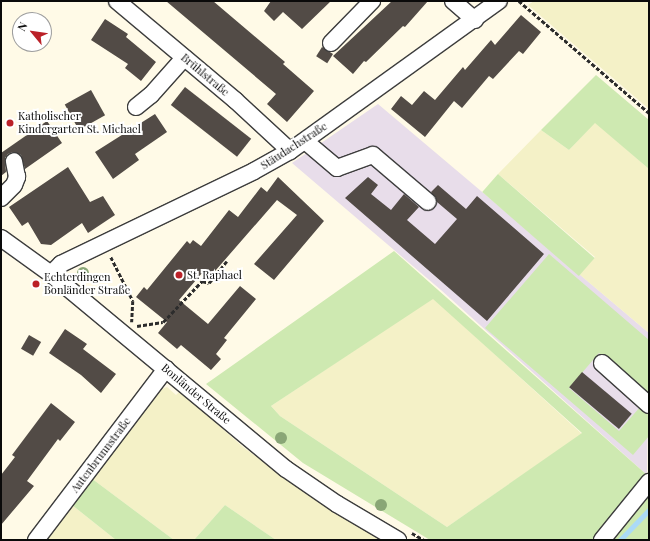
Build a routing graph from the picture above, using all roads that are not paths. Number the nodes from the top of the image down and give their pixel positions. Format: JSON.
{"nodes":[{"id":1,"x":117,"y":1,"type":"edge"},
{"id":2,"x":372,"y":1,"type":"edge"},
{"id":3,"x":453,"y":1,"type":"edge"},
{"id":4,"x":499,"y":1,"type":"edge"},
{"id":5,"x":475,"y":20,"type":"junction"},
{"id":6,"x":331,"y":43,"type":"dead end"},
{"id":7,"x":184,"y":58,"type":"junction"},
{"id":8,"x":136,"y":107,"type":"dead end"},
{"id":9,"x":305,"y":141,"type":"junction"},
{"id":10,"x":290,"y":151,"type":"junction"},
{"id":11,"x":14,"y":161,"type":"dead end"},
{"id":12,"x":1,"y":198,"type":"edge"},
{"id":13,"x":428,"y":202,"type":"dead end"},
{"id":14,"x":3,"y":245,"type":"edge"},
{"id":15,"x":51,"y":274,"type":"junction"},
{"id":16,"x":602,"y":363,"type":"dead end"},
{"id":17,"x":166,"y":369,"type":"junction"},
{"id":18,"x":649,"y":405,"type":"edge"},
{"id":19,"x":649,"y":482,"type":"edge"},
{"id":20,"x":36,"y":540,"type":"edge"},
{"id":21,"x":398,"y":540,"type":"edge"},
{"id":22,"x":602,"y":540,"type":"edge"}],
"edges":[{"from":1,"to":7,"type":"street","name":"Brühlstraße"},
{"from":2,"to":6,"type":"street"},
{"from":3,"to":5,"type":"street"},
{"from":4,"to":5,"type":"street","name":"Stäudachstraße"},
{"from":5,"to":9,"type":"street","name":"Stäudachstraße"},
{"from":7,"to":8,"type":"street"},
{"from":7,"to":10,"type":"street","name":"Brühlstraße"},
{"from":9,"to":10,"type":"street","name":"Stäudachstraße"},
{"from":9,"to":13,"type":"street"},
{"from":10,"to":15,"type":"street","name":"Stäudachstraße"},
{"from":11,"to":12,"type":"street"},
{"from":14,"to":15,"type":"street","name":"Bonländer Straße"},
{"from":15,"to":17,"type":"street","name":"Bonländer Straße"},
{"from":16,"to":18,"type":"street"},
{"from":17,"to":20,"type":"street","name":"Autenbrunnstraße"},
{"from":17,"to":21,"type":"street","name":"Bonländer Straße"},
{"from":19,"to":22,"type":"street"}]}
